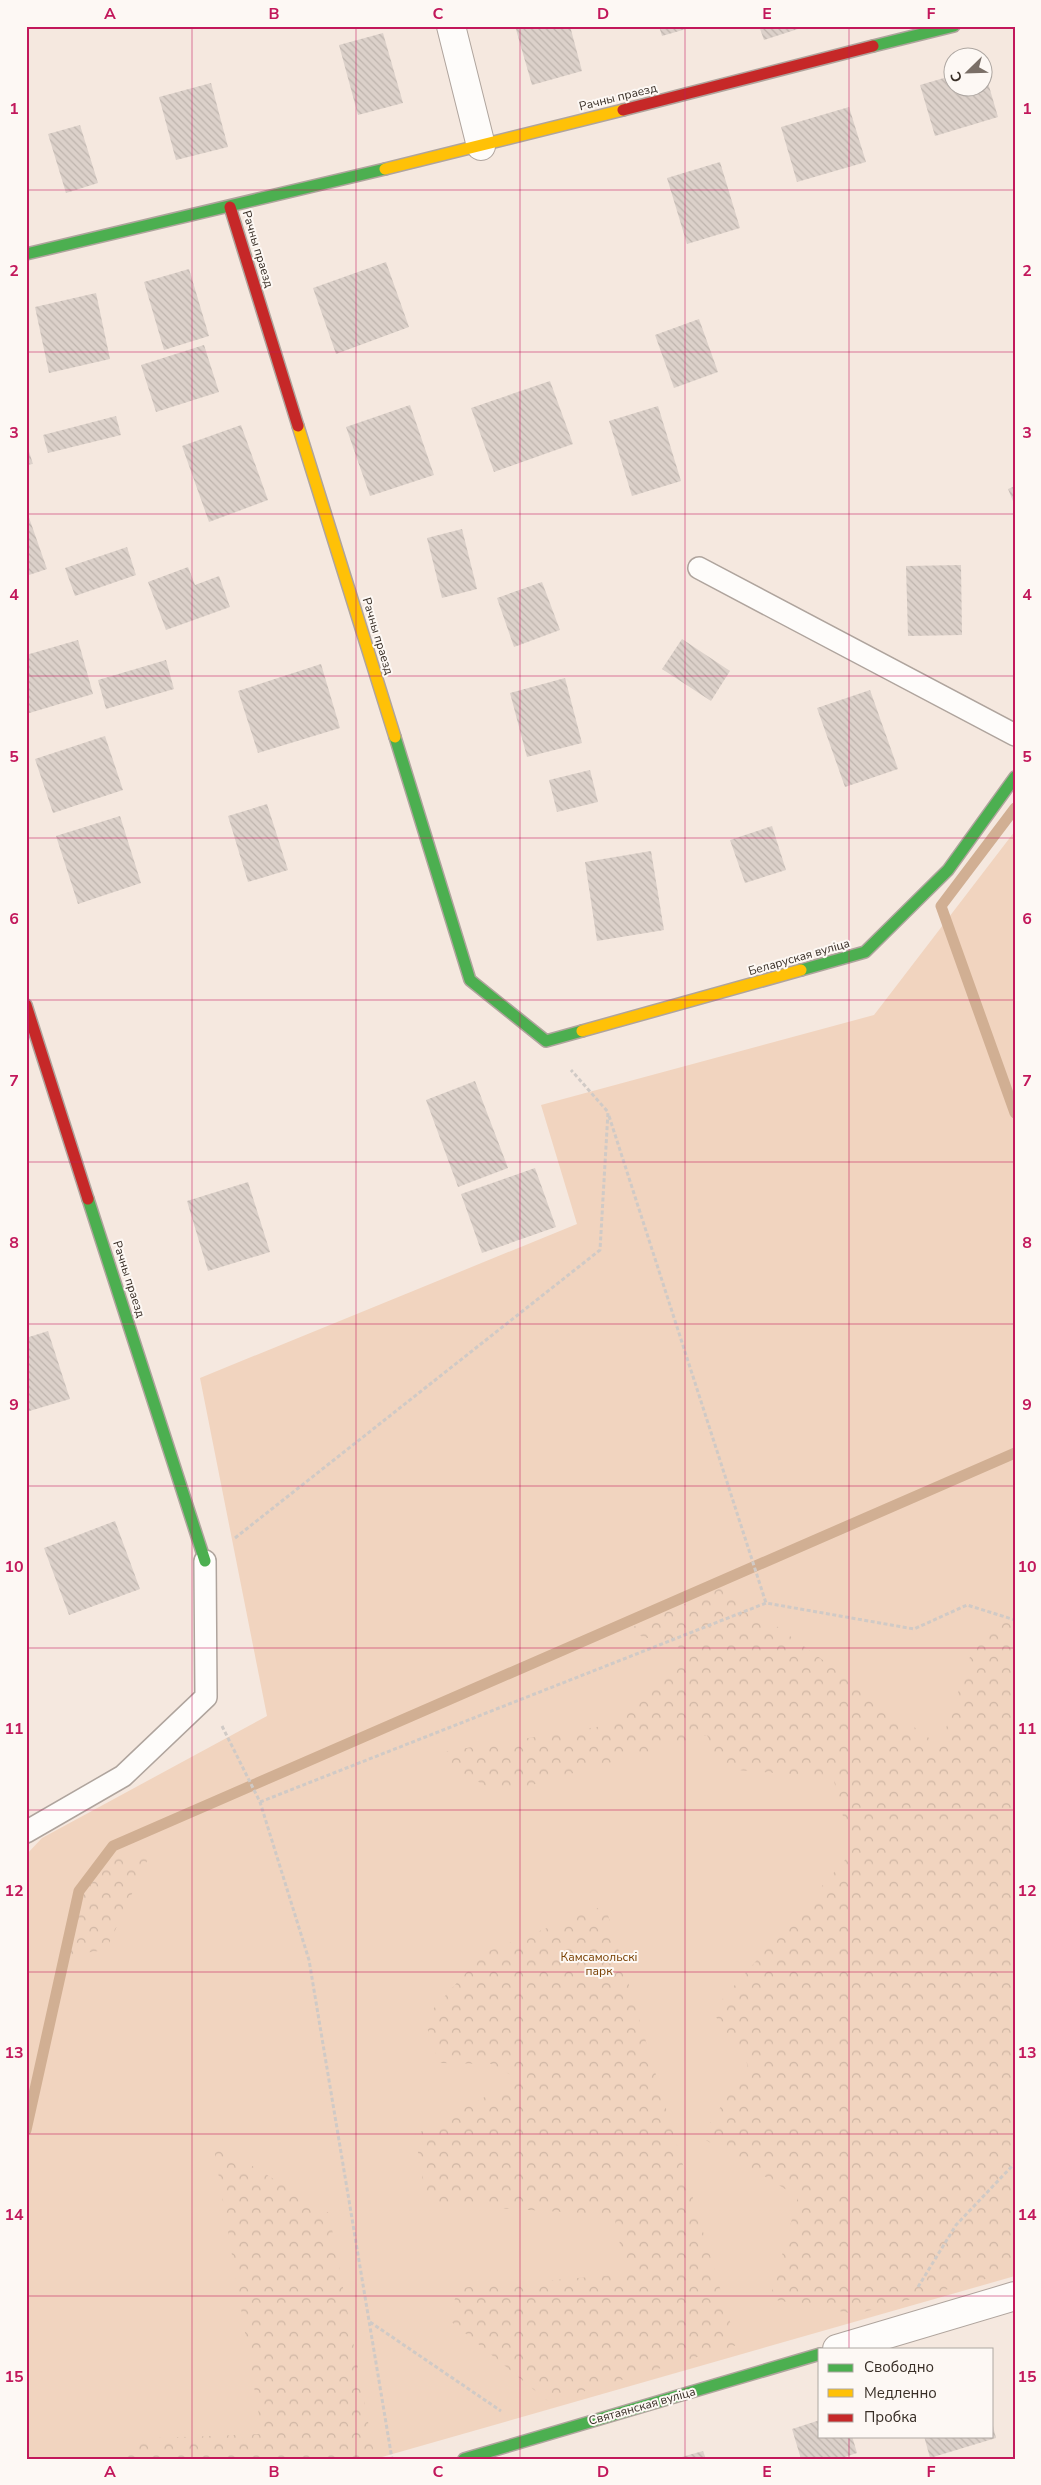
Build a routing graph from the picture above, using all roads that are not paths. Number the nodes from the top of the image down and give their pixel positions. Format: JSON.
{"nodes":[{"id":1,"x":451,"y":26,"type":"edge"},
{"id":2,"x":954,"y":26,"type":"edge"},
{"id":3,"x":481,"y":146,"type":"junction"},
{"id":4,"x":230,"y":207,"type":"junction"},
{"id":5,"x":26,"y":254,"type":"edge"},
{"id":6,"x":699,"y":568,"type":"dead end"},
{"id":7,"x":1015,"y":735,"type":"edge"},
{"id":8,"x":1015,"y":777,"type":"edge"},
{"id":9,"x":26,"y":1005,"type":"edge"},
{"id":10,"x":546,"y":1042,"type":"joint"},
{"id":11,"x":205,"y":1562,"type":"joint"},
{"id":12,"x":26,"y":1832,"type":"edge"},
{"id":13,"x":1015,"y":2296,"type":"edge"},
{"id":14,"x":840,"y":2348,"type":"edge"},
{"id":15,"x":818,"y":2355,"type":"edge"},
{"id":16,"x":464,"y":2459,"type":"edge"}],
"edges":[{"from":1,"to":3,"type":"street"},
{"from":2,"to":3,"type":"street","name":"Рачны праезд"},
{"from":3,"to":4,"type":"street","name":"Рачны праезд"},
{"from":4,"to":5,"type":"street","name":"Рачны праезд"},
{"from":4,"to":10,"type":"street","name":"Рачны праезд"},
{"from":6,"to":7,"type":"lane"},
{"from":8,"to":10,"type":"street","name":"Беларуская вуліца"},
{"from":9,"to":11,"type":"street","name":"Рачны праезд"},
{"from":11,"to":12,"type":"lane"},
{"from":13,"to":14,"type":"street"},
{"from":15,"to":16,"type":"street","name":"Святаянская вуліца"}]}
